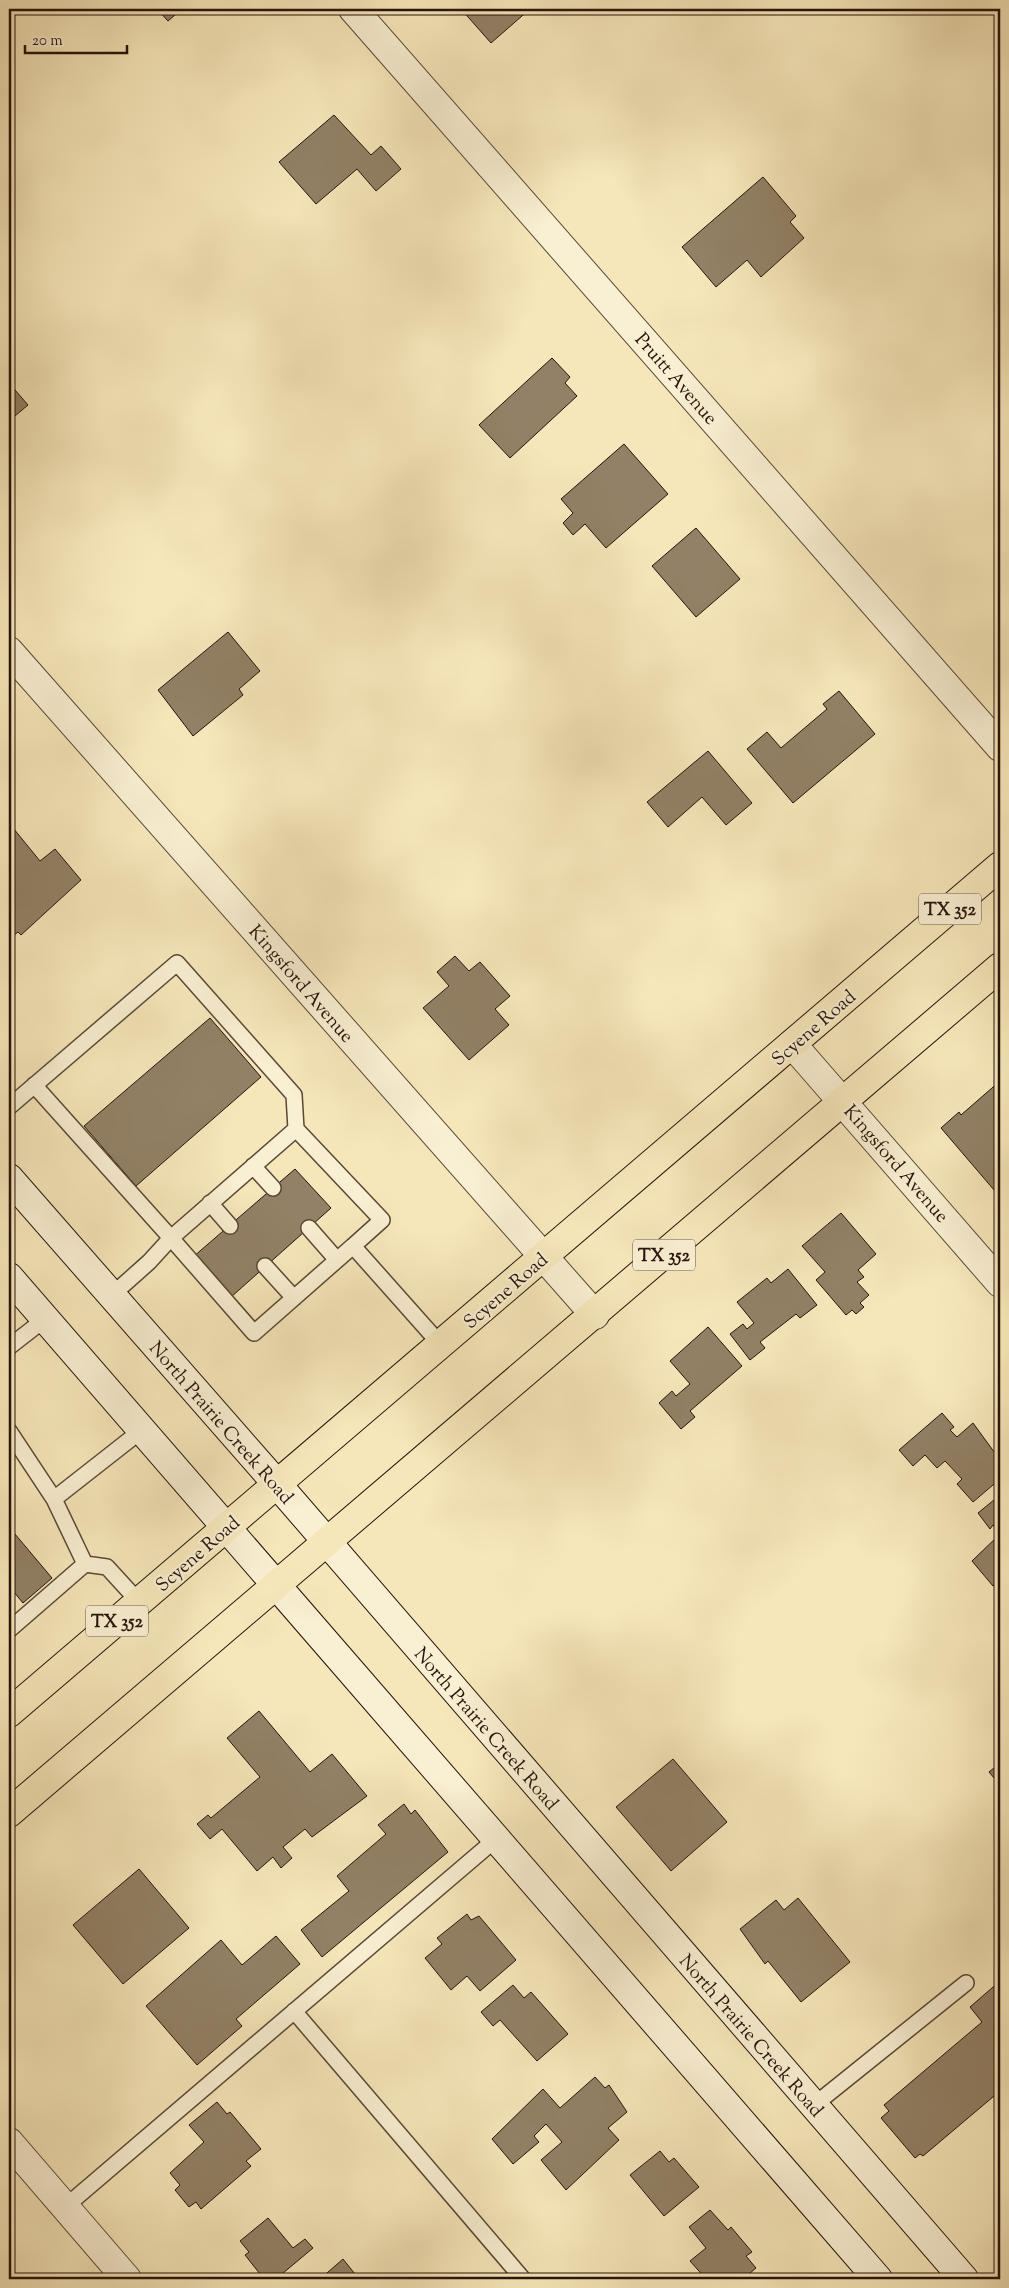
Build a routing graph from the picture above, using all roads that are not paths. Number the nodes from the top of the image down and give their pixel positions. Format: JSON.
{"nodes":[{"id":1,"x":353,"y":9,"type":"edge"},
{"id":2,"x":9,"y":651,"type":"edge"},
{"id":3,"x":1000,"y":747,"type":"edge"},
{"id":4,"x":1000,"y":866,"type":"edge"},
{"id":5,"x":1000,"y":967,"type":"edge"},
{"id":6,"x":792,"y":1044,"type":"junction"},
{"id":7,"x":34,"y":1085,"type":"junction"},
{"id":8,"x":844,"y":1102,"type":"junction"},
{"id":9,"x":9,"y":1107,"type":"edge"},
{"id":10,"x":296,"y":1129,"type":"junction"},
{"id":11,"x":253,"y":1166,"type":"junction"},
{"id":12,"x":9,"y":1178,"type":"edge"},
{"id":13,"x":273,"y":1188,"type":"dead end"},
{"id":14,"x":210,"y":1203,"type":"junction"},
{"id":15,"x":230,"y":1226,"type":"dead end"},
{"id":16,"x":309,"y":1228,"type":"dead end"},
{"id":17,"x":171,"y":1238,"type":"junction"},
{"id":18,"x":354,"y":1246,"type":"junction"},
{"id":19,"x":544,"y":1257,"type":"junction"},
{"id":20,"x":336,"y":1260,"type":"junction"},
{"id":21,"x":265,"y":1266,"type":"dead end"},
{"id":22,"x":9,"y":1277,"type":"edge"},
{"id":23,"x":1000,"y":1283,"type":"edge"},
{"id":24,"x":112,"y":1295,"type":"junction"},
{"id":25,"x":294,"y":1298,"type":"junction"},
{"id":26,"x":595,"y":1315,"type":"junction"},
{"id":27,"x":46,"y":1319,"type":"junction"},
{"id":28,"x":441,"y":1345,"type":"junction"},
{"id":29,"x":9,"y":1347,"type":"edge"},
{"id":30,"x":142,"y":1430,"type":"junction"},
{"id":31,"x":9,"y":1431,"type":"edge"},
{"id":32,"x":277,"y":1484,"type":"junction"},
{"id":33,"x":54,"y":1499,"type":"junction"},
{"id":34,"x":226,"y":1528,"type":"junction"},
{"id":35,"x":326,"y":1541,"type":"junction"},
{"id":36,"x":85,"y":1564,"type":"junction"},
{"id":37,"x":275,"y":1584,"type":"junction"},
{"id":38,"x":139,"y":1602,"type":"junction"},
{"id":39,"x":9,"y":1630,"type":"edge"},
{"id":40,"x":11,"y":1708,"type":"edge"},
{"id":41,"x":9,"y":1813,"type":"edge"},
{"id":42,"x":496,"y":1839,"type":"junction"},
{"id":43,"x":966,"y":1983,"type":"dead end"},
{"id":44,"x":294,"y":2011,"type":"junction"},
{"id":45,"x":813,"y":2106,"type":"junction"},
{"id":46,"x":9,"y":2142,"type":"edge"},
{"id":47,"x":64,"y":2207,"type":"junction"},
{"id":48,"x":126,"y":2279,"type":"edge"},
{"id":49,"x":524,"y":2279,"type":"edge"},
{"id":50,"x":878,"y":2279,"type":"edge"},
{"id":51,"x":964,"y":2279,"type":"edge"}],
"edges":[{"from":1,"to":3,"type":"main road","name":"Pruitt Avenue"},
{"from":2,"to":19,"type":"main road","name":"Kingsford Avenue"},
{"from":4,"to":6,"type":"main road","name":"Scyene Road","number":"TX 352"},
{"from":5,"to":8,"type":"main road","number":"TX 352"},
{"from":6,"to":8,"type":"main road","name":"Kingsford Avenue"},
{"from":6,"to":19,"type":"main road","name":"Scyene Road","number":"TX 352"},
{"from":7,"to":9,"type":"lane"},
{"from":7,"to":10,"type":"lane"},
{"from":7,"to":17,"type":"lane"},
{"from":8,"to":23,"type":"main road","name":"Kingsford Avenue"},
{"from":8,"to":26,"type":"main road","number":"TX 352"},
{"from":10,"to":11,"type":"lane"},
{"from":10,"to":18,"type":"lane"},
{"from":11,"to":13,"type":"lane"},
{"from":11,"to":14,"type":"lane"},
{"from":12,"to":24,"type":"main road","name":"North Prairie Creek Road"},
{"from":14,"to":15,"type":"lane"},
{"from":14,"to":17,"type":"lane"},
{"from":16,"to":20,"type":"lane"},
{"from":17,"to":24,"type":"lane"},
{"from":17,"to":25,"type":"lane"},
{"from":18,"to":20,"type":"lane"},
{"from":18,"to":28,"type":"lane"},
{"from":19,"to":26,"type":"main road","name":"Kingsford Avenue"},
{"from":19,"to":28,"type":"main road","name":"Scyene Road","number":"TX 352"},
{"from":20,"to":25,"type":"lane"},
{"from":21,"to":25,"type":"lane"},
{"from":22,"to":27,"type":"main road"},
{"from":24,"to":32,"type":"main road","name":"North Prairie Creek Road"},
{"from":26,"to":35,"type":"main road","number":"TX 352"},
{"from":27,"to":29,"type":"lane"},
{"from":27,"to":30,"type":"main road"},
{"from":28,"to":32,"type":"main road","name":"Scyene Road","number":"TX 352"},
{"from":30,"to":33,"type":"lane"},
{"from":30,"to":34,"type":"main road"},
{"from":31,"to":33,"type":"lane"},
{"from":32,"to":34,"type":"main road","name":"Scyene Road","number":"TX 352"},
{"from":32,"to":35,"type":"main road","name":"North Prairie Creek Road"},
{"from":33,"to":36,"type":"lane"},
{"from":34,"to":37,"type":"main road"},
{"from":34,"to":38,"type":"main road","name":"Scyene Road","number":"TX 352"},
{"from":35,"to":37,"type":"main road","number":"TX 352"},
{"from":35,"to":45,"type":"main road","name":"North Prairie Creek Road"},
{"from":36,"to":38,"type":"lane"},
{"from":36,"to":39,"type":"lane"},
{"from":37,"to":41,"type":"main road","number":"TX 352"},
{"from":37,"to":42,"type":"main road"},
{"from":38,"to":40,"type":"main road","name":"Scyene Road","number":"TX 352"},
{"from":42,"to":44,"type":"lane"},
{"from":42,"to":50,"type":"main road"},
{"from":43,"to":45,"type":"lane"},
{"from":44,"to":47,"type":"lane"},
{"from":44,"to":49,"type":"lane"},
{"from":45,"to":51,"type":"main road","name":"North Prairie Creek Road"},
{"from":46,"to":47,"type":"main road"},
{"from":47,"to":48,"type":"main road"}]}
